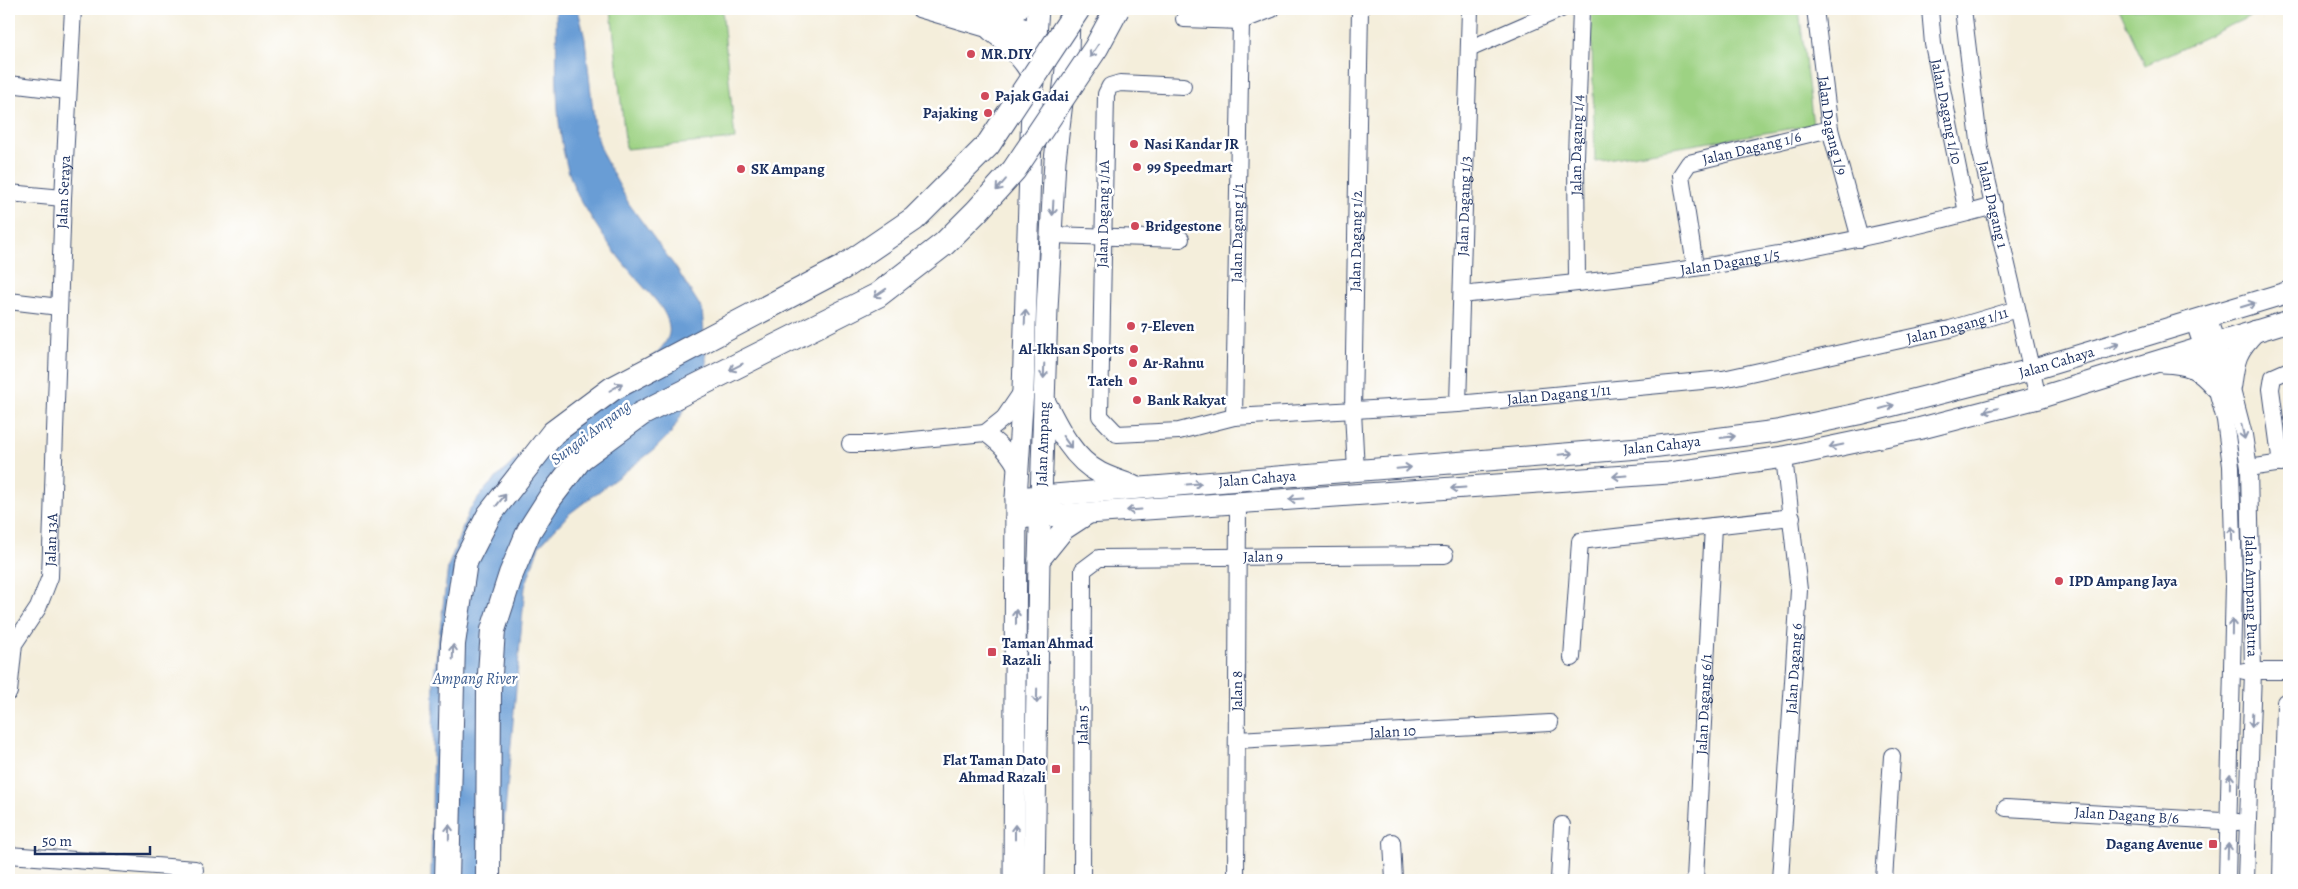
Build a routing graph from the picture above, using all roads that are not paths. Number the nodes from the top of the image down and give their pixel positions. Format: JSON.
{"nodes":[{"id":1,"x":73,"y":9,"type":"edge"},
{"id":2,"x":919,"y":9,"type":"edge"},
{"id":3,"x":965,"y":9,"type":"edge"},
{"id":4,"x":1018,"y":9,"type":"edge"},
{"id":5,"x":1038,"y":9,"type":"edge"},
{"id":6,"x":1117,"y":9,"type":"edge"},
{"id":7,"x":1272,"y":9,"type":"edge"},
{"id":8,"x":1360,"y":9,"type":"edge"},
{"id":9,"x":1470,"y":9,"type":"edge"},
{"id":10,"x":1562,"y":9,"type":"edge"},
{"id":11,"x":1581,"y":9,"type":"edge"},
{"id":12,"x":1815,"y":9,"type":"edge"},
{"id":13,"x":1930,"y":9,"type":"edge"},
{"id":14,"x":1963,"y":9,"type":"edge"},
{"id":15,"x":1072,"y":10,"type":"edge"},
{"id":16,"x":1184,"y":19,"type":"dead end"},
{"id":17,"x":1241,"y":20,"type":"junction"},
{"id":18,"x":993,"y":24,"type":"junction"},
{"id":19,"x":1034,"y":38,"type":"junction"},
{"id":20,"x":1469,"y":48,"type":"junction"},
{"id":21,"x":1033,"y":76,"type":"junction"},
{"id":22,"x":9,"y":84,"type":"edge"},
{"id":23,"x":1183,"y":86,"type":"dead end"},
{"id":24,"x":67,"y":91,"type":"junction"},
{"id":25,"x":1830,"y":129,"type":"junction"},
{"id":26,"x":1056,"y":160,"type":"junction"},
{"id":27,"x":9,"y":193,"type":"edge"},
{"id":28,"x":63,"y":198,"type":"junction"},
{"id":29,"x":1994,"y":206,"type":"junction"},
{"id":30,"x":1967,"y":213,"type":"junction"},
{"id":31,"x":1051,"y":235,"type":"junction"},
{"id":32,"x":1103,"y":237,"type":"junction"},
{"id":33,"x":1181,"y":239,"type":"dead end"},
{"id":34,"x":1860,"y":239,"type":"junction"},
{"id":35,"x":1695,"y":266,"type":"junction"},
{"id":36,"x":1578,"y":281,"type":"junction"},
{"id":37,"x":2289,"y":292,"type":"edge"},
{"id":38,"x":1462,"y":295,"type":"junction"},
{"id":39,"x":9,"y":301,"type":"edge"},
{"id":40,"x":59,"y":307,"type":"junction"},
{"id":41,"x":2018,"y":309,"type":"junction"},
{"id":42,"x":2201,"y":319,"type":"junction"},
{"id":43,"x":2289,"y":320,"type":"edge"},
{"id":44,"x":2255,"y":331,"type":"junction"},
{"id":45,"x":2209,"y":345,"type":"junction"},
{"id":46,"x":2157,"y":361,"type":"junction"},
{"id":47,"x":2031,"y":370,"type":"junction"},
{"id":48,"x":2289,"y":370,"type":"edge"},
{"id":49,"x":57,"y":375,"type":"joint"},
{"id":50,"x":2224,"y":386,"type":"junction"},
{"id":51,"x":1023,"y":390,"type":"junction"},
{"id":52,"x":2038,"y":398,"type":"junction"},
{"id":53,"x":1044,"y":400,"type":"junction"},
{"id":54,"x":1458,"y":404,"type":"junction"},
{"id":55,"x":1353,"y":411,"type":"junction"},
{"id":56,"x":1100,"y":416,"type":"joint"},
{"id":57,"x":1234,"y":417,"type":"junction"},
{"id":58,"x":986,"y":433,"type":"junction"},
{"id":59,"x":850,"y":444,"type":"dead end"},
{"id":60,"x":1784,"y":457,"type":"junction"},
{"id":61,"x":2285,"y":463,"type":"edge"},
{"id":62,"x":2249,"y":468,"type":"junction"},
{"id":63,"x":1018,"y":471,"type":"junction"},
{"id":64,"x":1356,"y":472,"type":"junction"},
{"id":65,"x":1138,"y":489,"type":"junction"},
{"id":66,"x":1238,"y":503,"type":"junction"},
{"id":67,"x":1040,"y":506,"type":"junction"},
{"id":68,"x":1016,"y":508,"type":"junction"},
{"id":69,"x":1088,"y":514,"type":"junction"},
{"id":70,"x":1792,"y":517,"type":"junction"},
{"id":71,"x":1713,"y":526,"type":"junction"},
{"id":72,"x":1445,"y":555,"type":"dead end"},
{"id":73,"x":1238,"y":557,"type":"junction"},
{"id":74,"x":1039,"y":560,"type":"junction"},
{"id":75,"x":1083,"y":570,"type":"joint"},
{"id":76,"x":1572,"y":658,"type":"dead end"},
{"id":77,"x":2231,"y":670,"type":"junction"},
{"id":78,"x":2254,"y":671,"type":"junction"},
{"id":79,"x":2289,"y":671,"type":"edge"},
{"id":80,"x":9,"y":692,"type":"edge"},
{"id":81,"x":2285,"y":702,"type":"dead end"},
{"id":82,"x":1550,"y":723,"type":"dead end"},
{"id":83,"x":1237,"y":740,"type":"junction"},
{"id":84,"x":1892,"y":756,"type":"dead end"},
{"id":85,"x":2006,"y":808,"type":"dead end"},
{"id":86,"x":2229,"y":822,"type":"junction"},
{"id":87,"x":2248,"y":823,"type":"junction"},
{"id":88,"x":1562,"y":825,"type":"dead end"},
{"id":89,"x":1392,"y":842,"type":"dead end"},
{"id":90,"x":9,"y":855,"type":"edge"},
{"id":91,"x":194,"y":875,"type":"edge"},
{"id":92,"x":448,"y":880,"type":"edge"},
{"id":93,"x":488,"y":880,"type":"edge"},
{"id":94,"x":1014,"y":880,"type":"edge"},
{"id":95,"x":1034,"y":880,"type":"edge"},
{"id":96,"x":1082,"y":880,"type":"edge"},
{"id":97,"x":1236,"y":880,"type":"edge"},
{"id":98,"x":1394,"y":880,"type":"edge"},
{"id":99,"x":1559,"y":880,"type":"edge"},
{"id":100,"x":1695,"y":880,"type":"edge"},
{"id":101,"x":1780,"y":880,"type":"edge"},
{"id":102,"x":1884,"y":880,"type":"edge"},
{"id":103,"x":2227,"y":880,"type":"edge"},
{"id":104,"x":2246,"y":880,"type":"edge"},
{"id":105,"x":2280,"y":880,"type":"edge"}],
"edges":[{"from":1,"to":24,"type":"street","name":"Jalan Seraya"},
{"from":2,"to":18,"type":"street"},
{"from":3,"to":18,"type":"street"},
{"from":4,"to":18,"type":"main road"},
{"from":5,"to":19,"type":"main road","name":"Jalan Ampang"},
{"from":6,"to":93,"type":"highway","one_way":true,"bridge":true},
{"from":7,"to":17,"type":"street"},
{"from":8,"to":55,"type":"street","name":"Jalan Dagang 1/2"},
{"from":9,"to":20,"type":"street","name":"Jalan Dagang 1/3"},
{"from":10,"to":20,"type":"street"},
{"from":11,"to":36,"type":"street","name":"Jalan Dagang 1/4"},
{"from":12,"to":25,"type":"street","name":"Jalan Dagang 1/9"},
{"from":13,"to":30,"type":"street","name":"Jalan Dagang 1/10"},
{"from":14,"to":29,"type":"street","name":"Jalan Dagang 1"},
{"from":15,"to":19,"type":"main road"},
{"from":15,"to":26,"type":"main road","name":"Jalan Ampang"},
{"from":92,"to":15,"type":"highway","one_way":true,"bridge":true},
{"from":16,"to":17,"type":"street"},
{"from":17,"to":57,"type":"street","name":"Jalan Dagang 1/1"},
{"from":18,"to":19,"type":"street"},
{"from":18,"to":21,"type":"main road"},
{"from":19,"to":21,"type":"main road","name":"Jalan Ampang"},
{"from":19,"to":26,"type":"main road"},
{"from":20,"to":38,"type":"street","name":"Jalan Dagang 1/3"},
{"from":51,"to":21,"type":"main road","name":"Jalan Ampang","one_way":true},
{"from":22,"to":24,"type":"street"},
{"from":23,"to":32,"type":"street","name":"Jalan Dagang 1/1A"},
{"from":24,"to":28,"type":"street","name":"Jalan Seraya"},
{"from":25,"to":34,"type":"street","name":"Jalan Dagang 1/9"},
{"from":25,"to":35,"type":"street","name":"Jalan Dagang 1/6"},
{"from":26,"to":31,"type":"main road","name":"Jalan Ampang","one_way":true},
{"from":27,"to":28,"type":"street"},
{"from":28,"to":40,"type":"street","name":"Jalan Seraya"},
{"from":29,"to":30,"type":"street","name":"Jalan Dagang 1/5"},
{"from":29,"to":41,"type":"street","name":"Jalan Dagang 1"},
{"from":30,"to":34,"type":"street","name":"Jalan Dagang 1/5"},
{"from":31,"to":32,"type":"street"},
{"from":31,"to":53,"type":"main road","name":"Jalan Ampang","one_way":true},
{"from":32,"to":33,"type":"street"},
{"from":32,"to":56,"type":"street","name":"Jalan Dagang 1/1A"},
{"from":34,"to":35,"type":"street","name":"Jalan Dagang 1/5"},
{"from":35,"to":36,"type":"street","name":"Jalan Dagang 1/5"},
{"from":36,"to":38,"type":"street","name":"Jalan Dagang 1/5"},
{"from":42,"to":37,"type":"main road","name":"Jalan Cahaya","one_way":true},
{"from":38,"to":54,"type":"street","name":"Jalan Dagang 1/3"},
{"from":39,"to":40,"type":"street"},
{"from":40,"to":49,"type":"street","name":"Jalan Seraya"},
{"from":41,"to":47,"type":"street","name":"Jalan Dagang 1"},
{"from":41,"to":54,"type":"street","name":"Jalan Dagang 1/11"},
{"from":42,"to":45,"type":"street","name":"Jalan Ampang Putra"},
{"from":47,"to":42,"type":"main road","name":"Jalan Cahaya","one_way":true},
{"from":43,"to":44,"type":"main road","name":"Jalan Cahaya"},
{"from":44,"to":45,"type":"main road","name":"Jalan Cahaya"},
{"from":44,"to":50,"type":"main road"},
{"from":45,"to":46,"type":"main road","name":"Jalan Cahaya"},
{"from":45,"to":50,"type":"street","name":"Jalan Ampang Putra"},
{"from":46,"to":50,"type":"main road"},
{"from":46,"to":52,"type":"main road","name":"Jalan Cahaya"},
{"from":47,"to":52,"type":"street","name":"Jalan Dagang 1"},
{"from":64,"to":47,"type":"main road","name":"Jalan Cahaya","one_way":true},
{"from":48,"to":61,"type":"street"},
{"from":49,"to":80,"type":"street","name":"Jalan 13A"},
{"from":50,"to":62,"type":"street","name":"Jalan Ampang Putra","one_way":true},
{"from":77,"to":50,"type":"street","name":"Jalan Ampang Putra","one_way":true},
{"from":51,"to":58,"type":"street"},
{"from":51,"to":63,"type":"main road","name":"Jalan Ampang"},
{"from":52,"to":60,"type":"main road","name":"Jalan Cahaya","one_way":true},
{"from":53,"to":65,"type":"main road","one_way":true},
{"from":53,"to":67,"type":"main road","name":"Jalan Ampang"},
{"from":54,"to":55,"type":"street","name":"Jalan Dagang 1/11"},
{"from":55,"to":57,"type":"street","name":"Jalan Dagang 1/11"},
{"from":55,"to":64,"type":"street","name":"Jalan Dagang 1/2"},
{"from":56,"to":57,"type":"street","name":"Jalan Dagang 1/11"},
{"from":58,"to":59,"type":"street"},
{"from":58,"to":63,"type":"street"},
{"from":60,"to":66,"type":"main road","name":"Jalan Cahaya","one_way":true},
{"from":60,"to":70,"type":"street","name":"Jalan Dagang 6"},
{"from":61,"to":62,"type":"street"},
{"from":62,"to":78,"type":"street","name":"Jalan Ampang Putra"},
{"from":63,"to":68,"type":"main road","name":"Jalan Ampang"},
{"from":65,"to":64,"type":"main road","name":"Jalan Cahaya","one_way":true},
{"from":65,"to":67,"type":"main road","name":"Jalan Cahaya"},
{"from":66,"to":69,"type":"main road","name":"Jalan Cahaya","one_way":true},
{"from":66,"to":73,"type":"street","name":"Jalan 8"},
{"from":67,"to":68,"type":"main road","name":"Jalan Cahaya"},
{"from":67,"to":69,"type":"main road","name":"Jalan Cahaya"},
{"from":67,"to":74,"type":"main road","name":"Jalan Ampang"},
{"from":94,"to":68,"type":"main road","name":"Jalan Ampang","one_way":true},
{"from":69,"to":74,"type":"main road"},
{"from":70,"to":71,"type":"street"},
{"from":70,"to":101,"type":"street","name":"Jalan Dagang 6"},
{"from":71,"to":76,"type":"street"},
{"from":71,"to":100,"type":"street","name":"Jalan Dagang 6/1"},
{"from":72,"to":73,"type":"street","name":"Jalan 9"},
{"from":73,"to":75,"type":"street","name":"Jalan 9"},
{"from":73,"to":83,"type":"street","name":"Jalan 8"},
{"from":74,"to":95,"type":"main road","name":"Jalan Ampang","one_way":true},
{"from":75,"to":96,"type":"street","name":"Jalan 5"},
{"from":77,"to":78,"type":"street"},
{"from":86,"to":77,"type":"street","name":"Jalan Ampang Putra","one_way":true},
{"from":78,"to":79,"type":"street"},
{"from":78,"to":87,"type":"street","name":"Jalan Ampang Putra","one_way":true},
{"from":81,"to":105,"type":"street"},
{"from":82,"to":83,"type":"street","name":"Jalan 10"},
{"from":83,"to":97,"type":"street","name":"Jalan 8"},
{"from":84,"to":102,"type":"street"},
{"from":85,"to":86,"type":"street","name":"Jalan Dagang B/6"},
{"from":86,"to":87,"type":"street","name":"Jalan Dagang B/6"},
{"from":103,"to":86,"type":"street","name":"Jalan Ampang Putra","one_way":true},
{"from":87,"to":104,"type":"street","name":"Jalan Ampang Putra"},
{"from":88,"to":99,"type":"street"},
{"from":89,"to":98,"type":"street"},
{"from":90,"to":91,"type":"street"}]}
